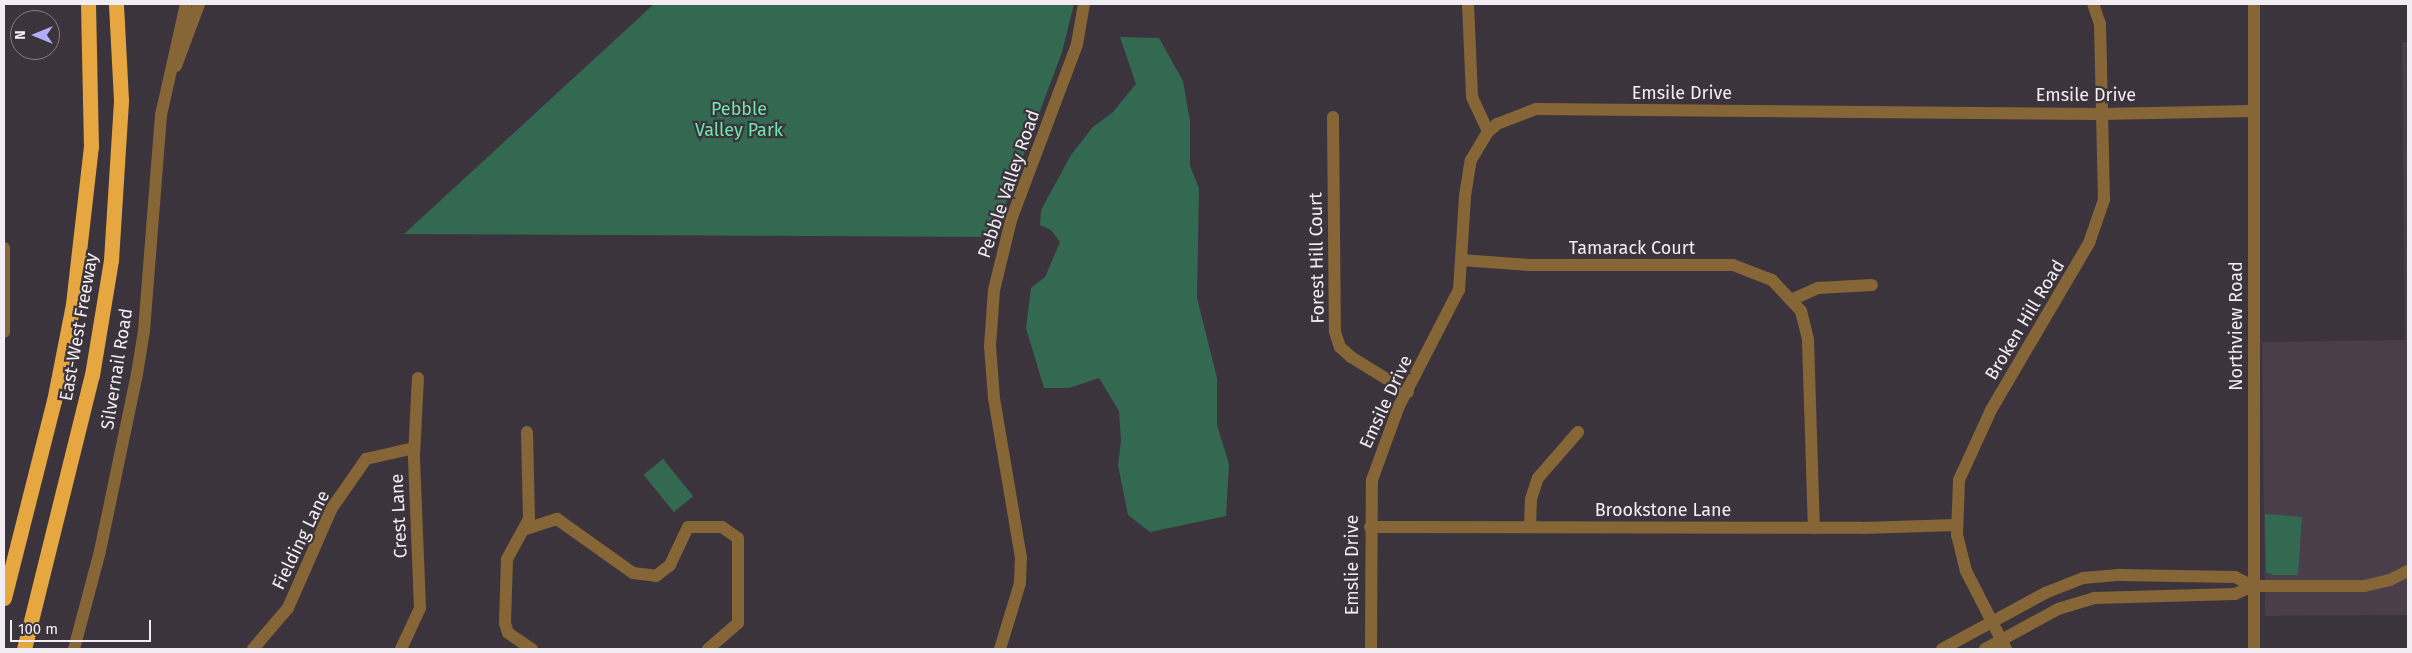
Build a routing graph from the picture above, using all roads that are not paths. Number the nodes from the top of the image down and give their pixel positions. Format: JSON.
{"nodes":[{"id":1,"x":88,"y":4,"type":"edge"},
{"id":2,"x":116,"y":4,"type":"edge"},
{"id":3,"x":186,"y":4,"type":"edge"},
{"id":4,"x":199,"y":4,"type":"edge"},
{"id":5,"x":1084,"y":4,"type":"edge"},
{"id":6,"x":1468,"y":4,"type":"edge"},
{"id":7,"x":2093,"y":4,"type":"edge"},
{"id":8,"x":2254,"y":4,"type":"edge"},
{"id":9,"x":166,"y":90,"type":"junction"},
{"id":10,"x":2254,"y":111,"type":"junction"},
{"id":11,"x":2100,"y":114,"type":"junction"},
{"id":12,"x":1333,"y":116,"type":"dead end"},
{"id":13,"x":1488,"y":132,"type":"junction"},
{"id":14,"x":4,"y":248,"type":"edge"},
{"id":15,"x":1461,"y":260,"type":"junction"},
{"id":16,"x":1872,"y":285,"type":"dead end"},
{"id":17,"x":1791,"y":300,"type":"junction"},
{"id":18,"x":4,"y":332,"type":"edge"},
{"id":19,"x":418,"y":378,"type":"dead end"},
{"id":20,"x":1408,"y":392,"type":"junction"},
{"id":21,"x":527,"y":432,"type":"dead end"},
{"id":22,"x":1578,"y":432,"type":"dead end"},
{"id":23,"x":414,"y":448,"type":"junction"},
{"id":24,"x":1372,"y":480,"type":"joint"},
{"id":25,"x":1956,"y":525,"type":"junction"},
{"id":26,"x":1370,"y":527,"type":"junction"},
{"id":27,"x":1530,"y":527,"type":"junction"},
{"id":28,"x":1814,"y":528,"type":"junction"},
{"id":29,"x":526,"y":529,"type":"junction"},
{"id":30,"x":2408,"y":570,"type":"edge"},
{"id":31,"x":2139,"y":575,"type":"junction"},
{"id":32,"x":2253,"y":586,"type":"junction"},
{"id":33,"x":2138,"y":596,"type":"junction"},
{"id":34,"x":4,"y":598,"type":"edge"},
{"id":35,"x":1992,"y":622,"type":"junction"},
{"id":36,"x":2004,"y":645,"type":"edge"},
{"id":37,"x":24,"y":649,"type":"edge"},
{"id":38,"x":74,"y":649,"type":"edge"},
{"id":39,"x":253,"y":649,"type":"edge"},
{"id":40,"x":401,"y":649,"type":"edge"},
{"id":41,"x":532,"y":649,"type":"edge"},
{"id":42,"x":708,"y":649,"type":"edge"},
{"id":43,"x":1000,"y":649,"type":"edge"},
{"id":44,"x":1371,"y":649,"type":"edge"},
{"id":45,"x":1942,"y":649,"type":"edge"},
{"id":46,"x":1985,"y":649,"type":"edge"},
{"id":47,"x":2254,"y":649,"type":"edge"}],
"edges":[{"from":1,"to":34,"type":"highway","name":"East-West Freeway"},
{"from":2,"to":37,"type":"highway","name":"East-West Freeway"},
{"from":3,"to":9,"type":"street","name":"Silvernail Road"},
{"from":4,"to":9,"type":"street","name":"Silvernail Road"},
{"from":5,"to":43,"type":"street","name":"Pebble Valley Road"},
{"from":6,"to":13,"type":"street"},
{"from":7,"to":11,"type":"street","name":"Broken Hill Road"},
{"from":8,"to":10,"type":"street","name":"Northview Road"},
{"from":9,"to":38,"type":"street","name":"Silvernail Road"},
{"from":10,"to":11,"type":"street","name":"Emsile Drive"},
{"from":10,"to":32,"type":"street","name":"Northview Road"},
{"from":11,"to":13,"type":"street","name":"Emsile Drive"},
{"from":11,"to":25,"type":"street","name":"Broken Hill Road"},
{"from":12,"to":20,"type":"street","name":"Forest Hill Court"},
{"from":13,"to":15,"type":"street","name":"Emsile Drive"},
{"from":14,"to":18,"type":"street"},
{"from":15,"to":17,"type":"street","name":"Tamarack Court"},
{"from":15,"to":20,"type":"street","name":"Emsile Drive"},
{"from":16,"to":17,"type":"street"},
{"from":17,"to":28,"type":"street","name":"Tamarack Court"},
{"from":19,"to":23,"type":"street","name":"Crest Lane"},
{"from":20,"to":24,"type":"street","name":"Emsile Drive"},
{"from":21,"to":29,"type":"street"},
{"from":22,"to":27,"type":"street"},
{"from":23,"to":39,"type":"street","name":"Fielding Lane"},
{"from":23,"to":40,"type":"street","name":"Crest Lane"},
{"from":24,"to":26,"type":"street","name":"Emslie Drive"},
{"from":25,"to":28,"type":"street","name":"Brookstone Lane"},
{"from":25,"to":35,"type":"street","name":"Broken Hill Road"},
{"from":26,"to":27,"type":"street","name":"Brookstone Lane"},
{"from":26,"to":44,"type":"street","name":"Emslie Drive"},
{"from":27,"to":28,"type":"street","name":"Brookstone Lane"},
{"from":29,"to":41,"type":"street"},
{"from":29,"to":42,"type":"street"},
{"from":30,"to":32,"type":"street"},
{"from":31,"to":32,"type":"street"},
{"from":31,"to":33,"type":"street"},
{"from":31,"to":35,"type":"street"},
{"from":32,"to":33,"type":"street"},
{"from":32,"to":47,"type":"street","name":"Northview Road"},
{"from":33,"to":36,"type":"street"},
{"from":35,"to":36,"type":"street","name":"Broken Hill Road"},
{"from":35,"to":45,"type":"street"},
{"from":36,"to":46,"type":"street"}]}
